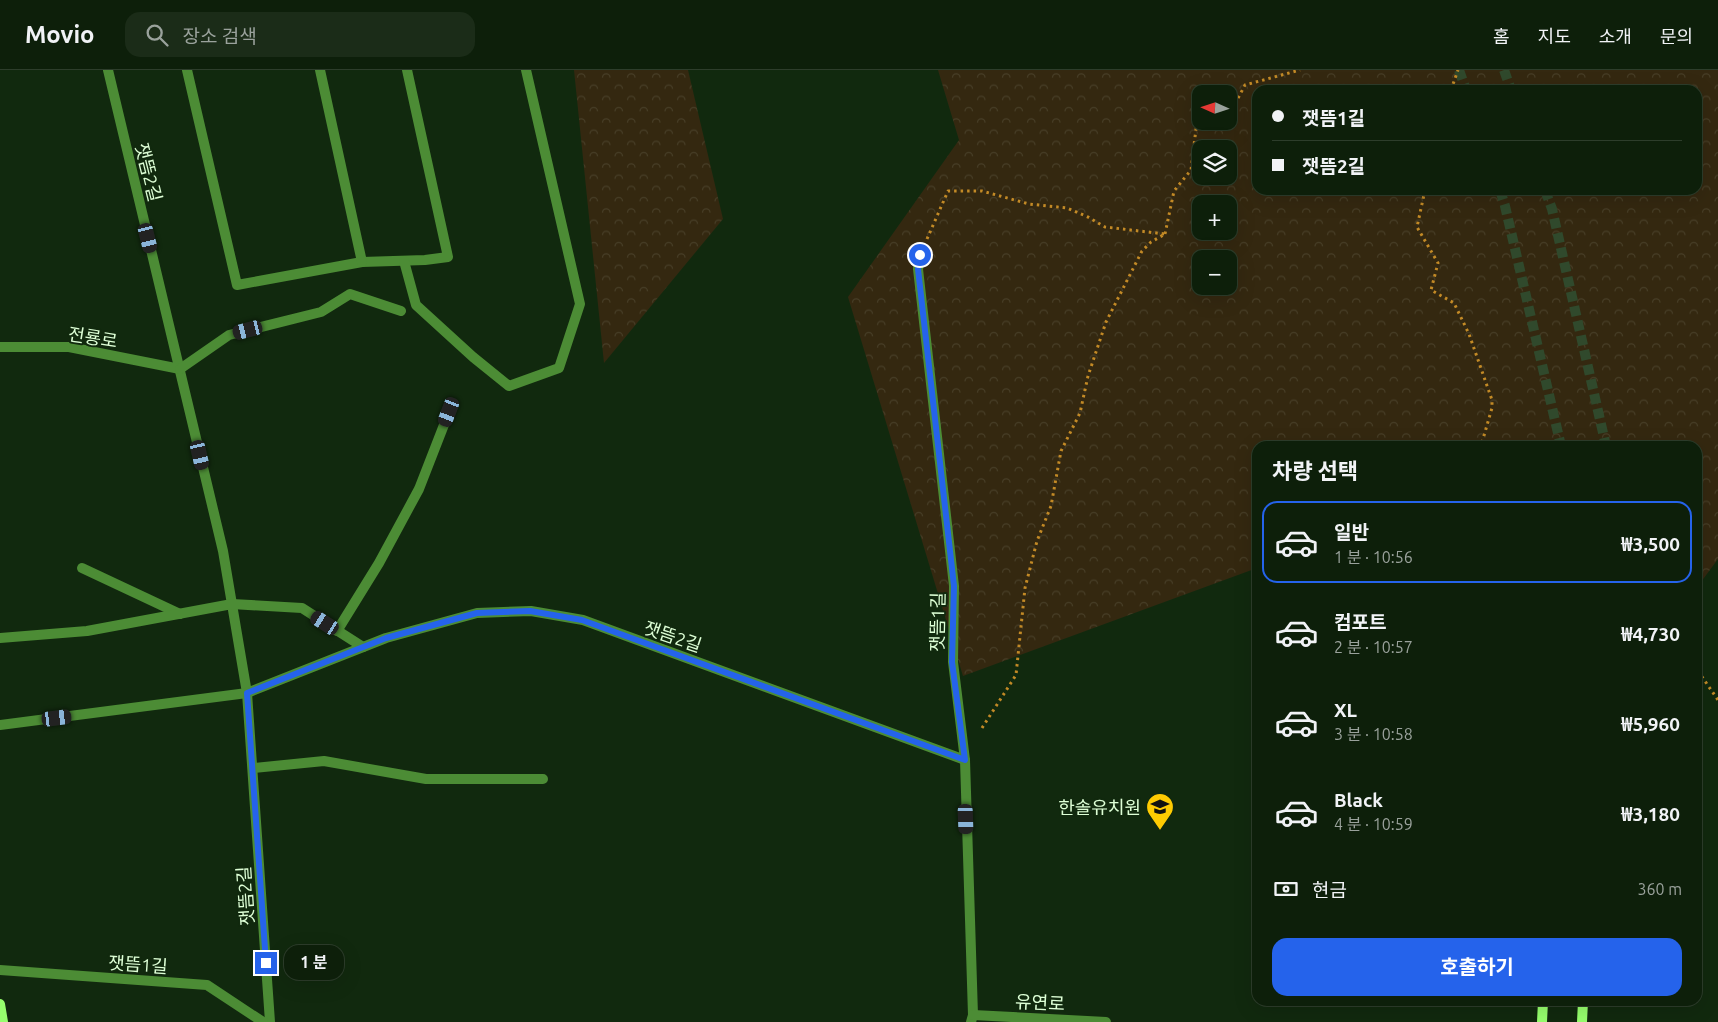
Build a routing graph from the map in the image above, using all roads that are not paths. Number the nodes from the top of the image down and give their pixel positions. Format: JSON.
{"nodes":[{"id":1,"x":108,"y":70,"type":"edge"},
{"id":2,"x":187,"y":70,"type":"edge"},
{"id":3,"x":320,"y":70,"type":"edge"},
{"id":4,"x":406,"y":70,"type":"edge"},
{"id":5,"x":526,"y":70,"type":"edge"},
{"id":6,"x":920,"y":255,"type":"road end"},
{"id":7,"x":404,"y":261,"type":"junction"},
{"id":8,"x":362,"y":262,"type":"junction"},
{"id":9,"x":401,"y":311,"type":"dead end"},
{"id":10,"x":0,"y":347,"type":"edge"},
{"id":11,"x":180,"y":369,"type":"junction"},
{"id":12,"x":449,"y":412,"type":"dead end"},
{"id":13,"x":82,"y":568,"type":"dead end"},
{"id":14,"x":232,"y":604,"type":"junction"},
{"id":15,"x":180,"y":614,"type":"junction"},
{"id":16,"x":337,"y":630,"type":"junction"},
{"id":17,"x":0,"y":638,"type":"edge"},
{"id":18,"x":363,"y":647,"type":"junction"},
{"id":19,"x":247,"y":693,"type":"junction"},
{"id":20,"x":0,"y":725,"type":"edge"},
{"id":21,"x":965,"y":760,"type":"junction"},
{"id":22,"x":253,"y":768,"type":"junction"},
{"id":23,"x":543,"y":780,"type":"dead end"},
{"id":24,"x":0,"y":970,"type":"edge"},
{"id":25,"x":0,"y":1004,"type":"edge"},
{"id":26,"x":1543,"y":1006,"type":"edge"},
{"id":27,"x":1583,"y":1006,"type":"edge"},
{"id":28,"x":972,"y":1018,"type":"edge"},
{"id":29,"x":3,"y":1022,"type":"edge"},
{"id":30,"x":263,"y":1022,"type":"edge"},
{"id":31,"x":270,"y":1022,"type":"edge"},
{"id":32,"x":1106,"y":1022,"type":"edge"},
{"id":33,"x":1542,"y":1022,"type":"edge"},
{"id":34,"x":1582,"y":1022,"type":"edge"}],
"edges":[{"from":1,"to":11,"type":"street","name":"잿뜸2길"},
{"from":2,"to":8,"type":"street"},
{"from":3,"to":8,"type":"street"},
{"from":4,"to":7,"type":"street"},
{"from":5,"to":7,"type":"street"},
{"from":6,"to":21,"type":"street","name":"잿뜸1길"},
{"from":7,"to":8,"type":"street"},
{"from":9,"to":11,"type":"street"},
{"from":10,"to":11,"type":"street","name":"전룡로"},
{"from":11,"to":14,"type":"street","name":"잿뜸2길"},
{"from":12,"to":16,"type":"street"},
{"from":13,"to":15,"type":"street"},
{"from":14,"to":15,"type":"street"},
{"from":14,"to":16,"type":"street"},
{"from":14,"to":19,"type":"street","name":"잿뜸2길"},
{"from":15,"to":17,"type":"street"},
{"from":16,"to":18,"type":"street"},
{"from":18,"to":19,"type":"street","name":"잿뜸2길"},
{"from":18,"to":21,"type":"street","name":"잿뜸2길"},
{"from":19,"to":20,"type":"street","name":"잿뜸2길"},
{"from":19,"to":22,"type":"street","name":"잿뜸2길"},
{"from":21,"to":28,"type":"street","name":"잿뜸1길"},
{"from":22,"to":23,"type":"street"},
{"from":22,"to":31,"type":"street","name":"잿뜸2길"},
{"from":24,"to":30,"type":"street","name":"잿뜸1길"},
{"from":25,"to":29,"type":"street"},
{"from":26,"to":33,"type":"street"},
{"from":27,"to":34,"type":"street"},
{"from":28,"to":32,"type":"street","name":"유연로"}]}
